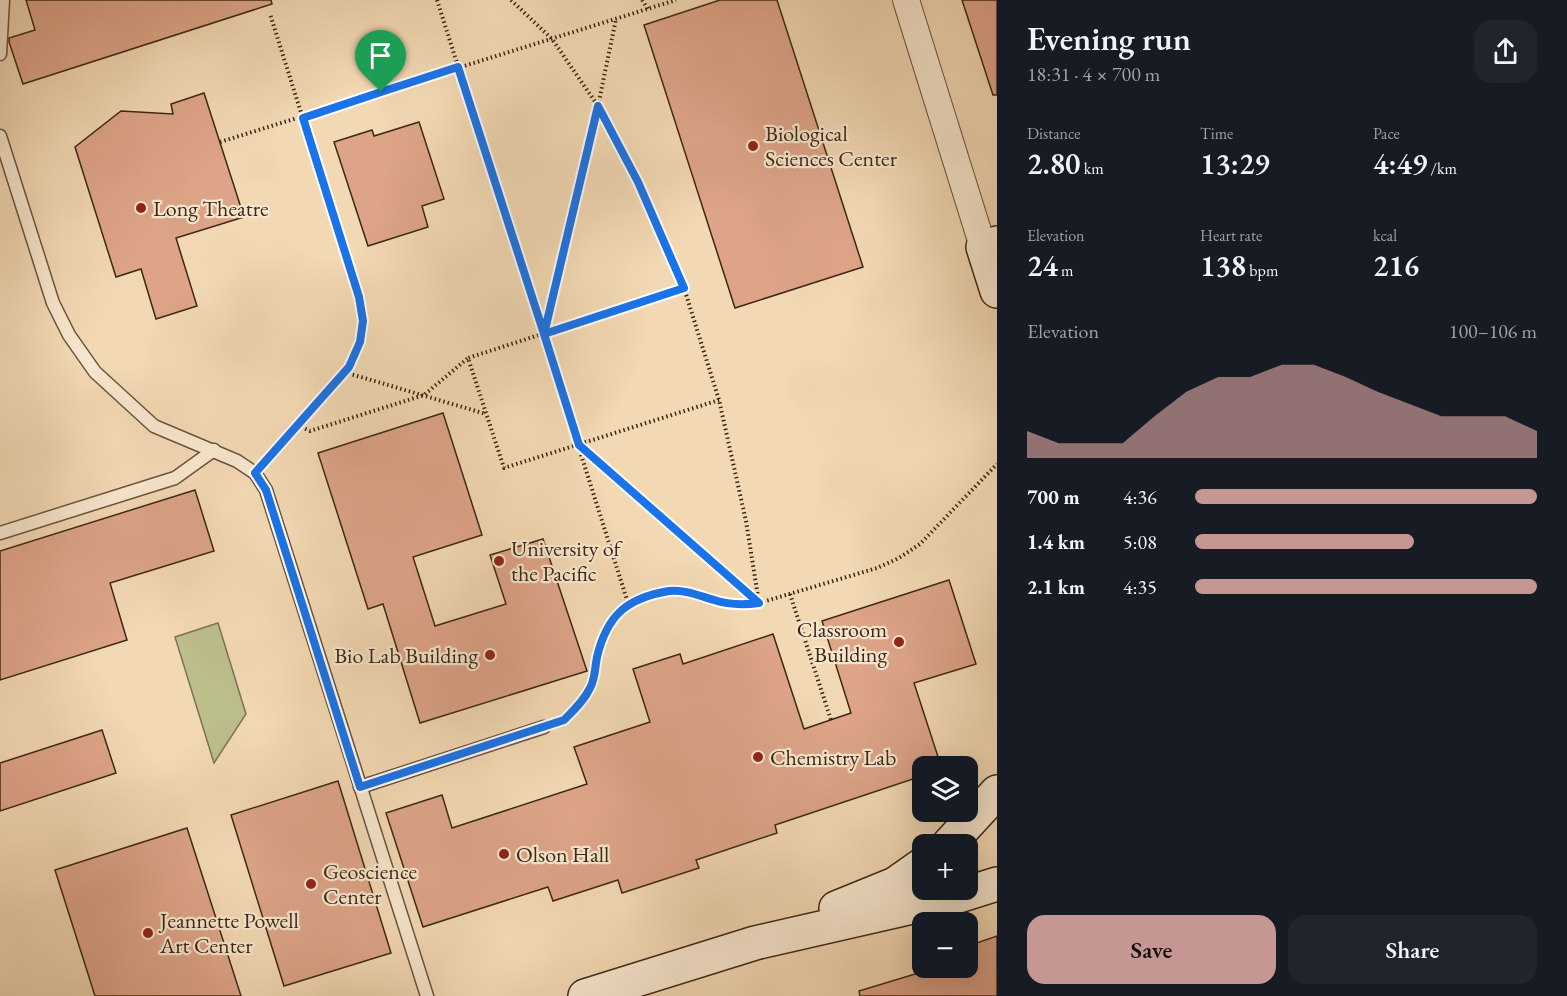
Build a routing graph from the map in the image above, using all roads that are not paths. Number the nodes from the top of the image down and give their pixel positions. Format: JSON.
{"nodes":[{"id":1,"x":3,"y":0,"type":"edge"},
{"id":2,"x":906,"y":0,"type":"edge"},
{"id":3,"x":1,"y":26,"type":"edge"},
{"id":4,"x":0,"y":54,"type":"edge"},
{"id":5,"x":0,"y":136,"type":"edge"},
{"id":6,"x":990,"y":245,"type":"edge"},
{"id":7,"x":997,"y":291,"type":"edge"},
{"id":8,"x":214,"y":450,"type":"junction"},
{"id":9,"x":0,"y":533,"type":"edge"},
{"id":10,"x":544,"y":727,"type":"road end"},
{"id":11,"x":360,"y":787,"type":"junction"},
{"id":12,"x":997,"y":792,"type":"edge"},
{"id":13,"x":958,"y":834,"type":"edge"},
{"id":14,"x":912,"y":872,"type":"edge"},
{"id":15,"x":997,"y":884,"type":"edge"},
{"id":16,"x":755,"y":943,"type":"junction"},
{"id":17,"x":427,"y":996,"type":"edge"},
{"id":18,"x":585,"y":996,"type":"edge"}],
"edges":[{"from":1,"to":3,"type":"lane"},
{"from":2,"to":6,"type":"street"},
{"from":3,"to":4,"type":"lane"},
{"from":5,"to":8,"type":"lane"},
{"from":6,"to":7,"type":"street"},
{"from":8,"to":9,"type":"lane"},
{"from":8,"to":11,"type":"lane"},
{"from":10,"to":11,"type":"lane"},
{"from":11,"to":17,"type":"lane"},
{"from":12,"to":13,"type":"street"},
{"from":14,"to":16,"type":"street"},
{"from":15,"to":16,"type":"street"},
{"from":16,"to":18,"type":"street"}]}
